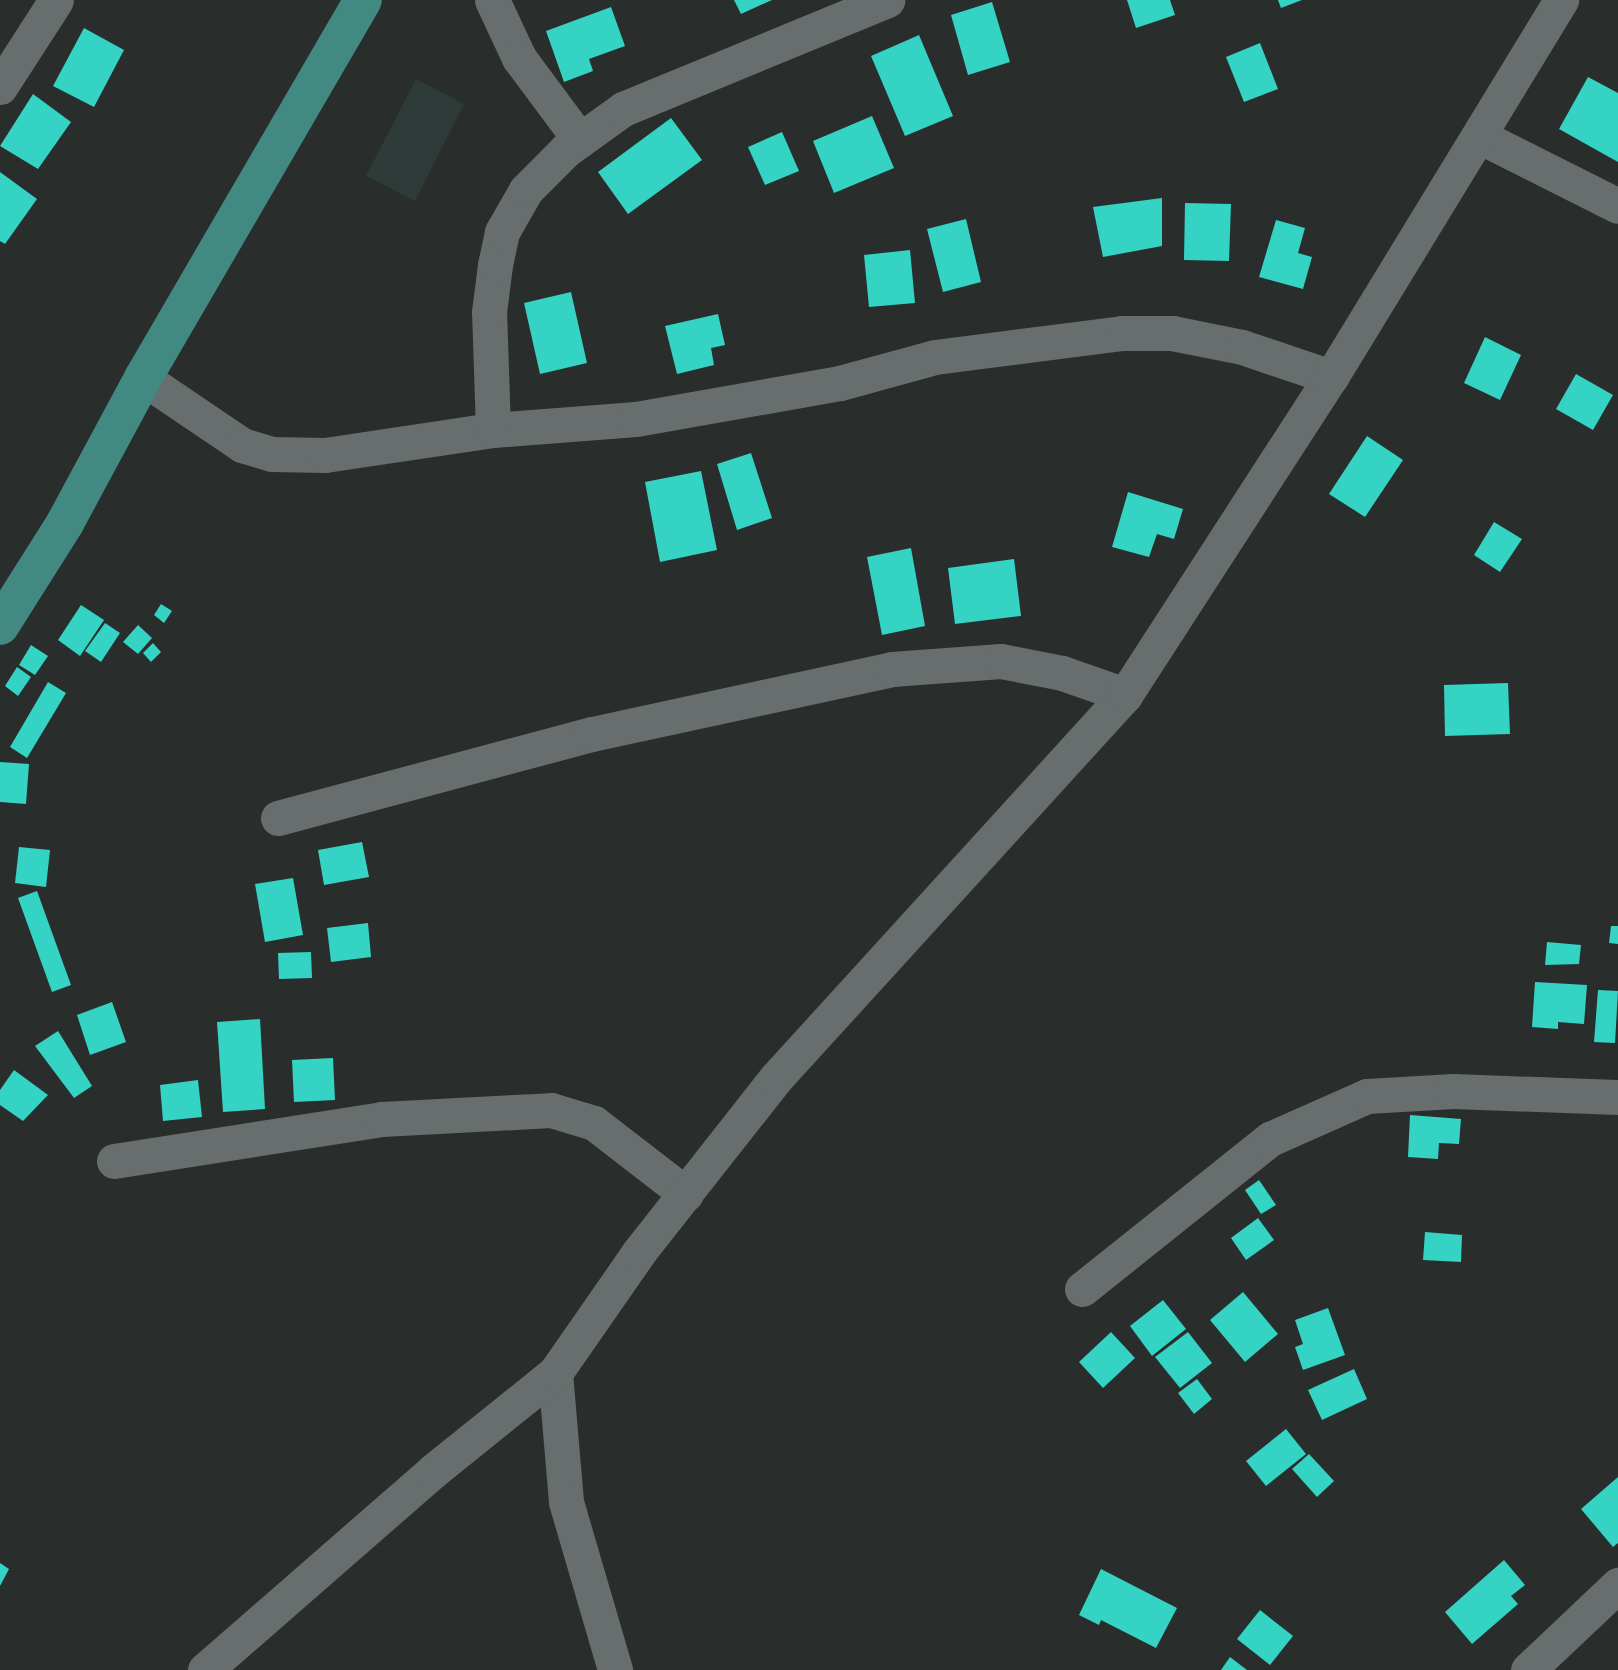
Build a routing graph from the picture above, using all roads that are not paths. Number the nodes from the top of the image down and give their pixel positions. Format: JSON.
{"nodes":[{"id":1,"x":56,"y":0,"type":"edge"},
{"id":2,"x":363,"y":0,"type":"edge"},
{"id":3,"x":492,"y":0,"type":"edge"},
{"id":4,"x":887,"y":0,"type":"edge"},
{"id":5,"x":1561,"y":0,"type":"edge"},
{"id":6,"x":0,"y":87,"type":"edge"},
{"id":7,"x":1481,"y":137,"type":"junction"},
{"id":8,"x":580,"y":140,"type":"junction"},
{"id":9,"x":1618,"y":206,"type":"edge"},
{"id":10,"x":1331,"y":377,"type":"junction"},
{"id":11,"x":143,"y":378,"type":"junction"},
{"id":12,"x":493,"y":429,"type":"junction"},
{"id":13,"x":0,"y":626,"type":"edge"},
{"id":14,"x":1125,"y":695,"type":"junction"},
{"id":15,"x":278,"y":818,"type":"dead end"},
{"id":16,"x":1618,"y":1097,"type":"edge"},
{"id":17,"x":114,"y":1161,"type":"dead end"},
{"id":18,"x":686,"y":1194,"type":"junction"},
{"id":19,"x":1082,"y":1289,"type":"dead end"},
{"id":20,"x":555,"y":1373,"type":"junction"},
{"id":21,"x":1618,"y":1585,"type":"edge"},
{"id":22,"x":205,"y":1670,"type":"edge"},
{"id":23,"x":615,"y":1670,"type":"edge"},
{"id":24,"x":1528,"y":1670,"type":"edge"}],
"edges":[{"from":1,"to":6,"type":"street"},
{"from":2,"to":11,"type":"main road"},
{"from":3,"to":8,"type":"street"},
{"from":4,"to":8,"type":"street"},
{"from":5,"to":7,"type":"street"},
{"from":7,"to":9,"type":"street"},
{"from":7,"to":10,"type":"street"},
{"from":8,"to":12,"type":"street"},
{"from":10,"to":12,"type":"street"},
{"from":10,"to":14,"type":"street"},
{"from":11,"to":12,"type":"street"},
{"from":11,"to":13,"type":"main road"},
{"from":14,"to":15,"type":"street"},
{"from":14,"to":18,"type":"street"},
{"from":16,"to":19,"type":"street"},
{"from":17,"to":18,"type":"street"},
{"from":18,"to":20,"type":"street"},
{"from":20,"to":22,"type":"street"},
{"from":20,"to":23,"type":"street"},
{"from":21,"to":24,"type":"street"}]}
